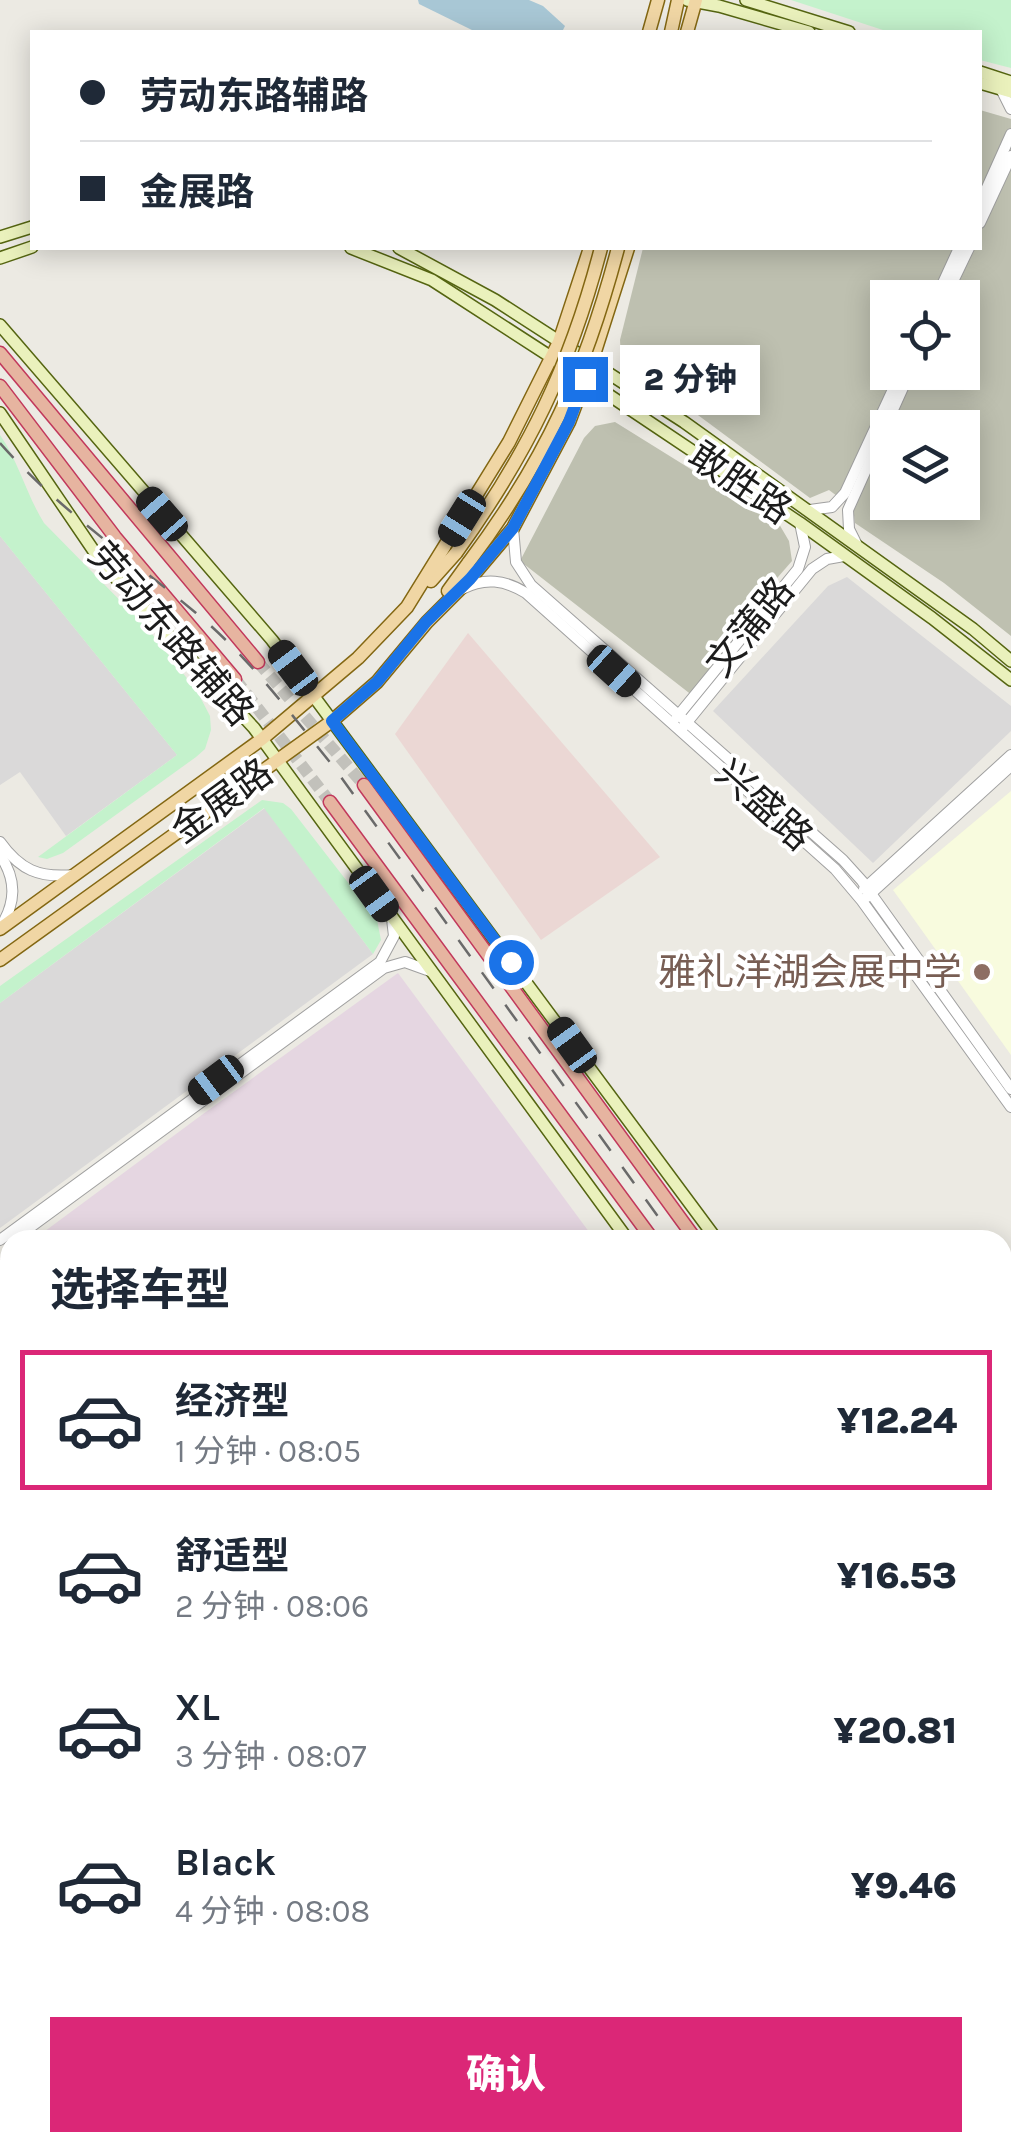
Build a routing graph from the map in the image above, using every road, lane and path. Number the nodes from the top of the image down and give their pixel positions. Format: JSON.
{"nodes":[{"id":1,"x":660,"y":0,"type":"edge"},
{"id":2,"x":678,"y":0,"type":"edge"},
{"id":3,"x":746,"y":0,"type":"edge"},
{"id":4,"x":693,"y":1,"type":"edge"},
{"id":5,"x":652,"y":30,"type":"edge"},
{"id":6,"x":671,"y":30,"type":"edge"},
{"id":7,"x":687,"y":30,"type":"edge"},
{"id":8,"x":802,"y":30,"type":"edge"},
{"id":9,"x":843,"y":30,"type":"edge"},
{"id":10,"x":982,"y":73,"type":"edge"},
{"id":11,"x":982,"y":83,"type":"edge"},
{"id":12,"x":1008,"y":88,"type":"edge"},
{"id":13,"x":1011,"y":108,"type":"edge"},
{"id":14,"x":1011,"y":134,"type":"edge"},
{"id":15,"x":1011,"y":156,"type":"edge"},
{"id":16,"x":982,"y":199,"type":"edge"},
{"id":17,"x":982,"y":219,"type":"edge"},
{"id":18,"x":30,"y":228,"type":"edge"},
{"id":19,"x":0,"y":238,"type":"edge"},
{"id":20,"x":30,"y":248,"type":"edge"},
{"id":21,"x":356,"y":250,"type":"edge"},
{"id":22,"x":403,"y":250,"type":"edge"},
{"id":23,"x":589,"y":250,"type":"edge"},
{"id":24,"x":600,"y":250,"type":"edge"},
{"id":25,"x":617,"y":250,"type":"edge"},
{"id":26,"x":627,"y":250,"type":"edge"},
{"id":27,"x":958,"y":250,"type":"edge"},
{"id":28,"x":967,"y":250,"type":"edge"},
{"id":29,"x":0,"y":258,"type":"edge"},
{"id":30,"x":944,"y":280,"type":"edge"},
{"id":31,"x":953,"y":280,"type":"edge"},
{"id":32,"x":0,"y":325,"type":"edge"},
{"id":33,"x":559,"y":342,"type":"junction"},
{"id":34,"x":0,"y":354,"type":"edge"},
{"id":35,"x":550,"y":357,"type":"junction"},
{"id":36,"x":592,"y":364,"type":"junction"},
{"id":37,"x":585,"y":379,"type":"junction"},
{"id":38,"x":0,"y":386,"type":"edge"},
{"id":39,"x":893,"y":390,"type":"edge"},
{"id":40,"x":902,"y":390,"type":"edge"},
{"id":41,"x":0,"y":413,"type":"edge"},
{"id":42,"x":810,"y":510,"type":"junction"},
{"id":43,"x":800,"y":523,"type":"junction"},
{"id":44,"x":513,"y":528,"type":"junction"},
{"id":45,"x":856,"y":543,"type":"junction"},
{"id":46,"x":844,"y":556,"type":"junction"},
{"id":47,"x":457,"y":591,"type":"junction"},
{"id":48,"x":407,"y":607,"type":"junction"},
{"id":49,"x":426,"y":622,"type":"junction"},
{"id":50,"x":1011,"y":661,"type":"edge"},
{"id":51,"x":258,"y":662,"type":"tunnel mouth"},
{"id":52,"x":235,"y":680,"type":"tunnel mouth"},
{"id":53,"x":1011,"y":680,"type":"edge"},
{"id":54,"x":314,"y":696,"type":"junction"},
{"id":55,"x":332,"y":721,"type":"junction"},
{"id":56,"x":679,"y":723,"type":"junction"},
{"id":57,"x":262,"y":739,"type":"junction"},
{"id":58,"x":1011,"y":755,"type":"edge"},
{"id":59,"x":278,"y":761,"type":"junction"},
{"id":60,"x":1011,"y":766,"type":"edge"},
{"id":61,"x":364,"y":785,"type":"tunnel mouth"},
{"id":62,"x":330,"y":802,"type":"tunnel mouth"},
{"id":63,"x":0,"y":842,"type":"edge"},
{"id":64,"x":0,"y":855,"type":"edge"},
{"id":65,"x":74,"y":874,"type":"junction"},
{"id":66,"x":864,"y":894,"type":"junction"},
{"id":67,"x":392,"y":918,"type":"junction"},
{"id":68,"x":0,"y":928,"type":"edge"},
{"id":69,"x":0,"y":960,"type":"edge"},
{"id":70,"x":432,"y":972,"type":"junction"},
{"id":71,"x":1011,"y":1089,"type":"edge"},
{"id":72,"x":1011,"y":1107,"type":"edge"},
{"id":73,"x":14,"y":1230,"type":"edge"},
{"id":74,"x":26,"y":1230,"type":"edge"},
{"id":75,"x":621,"y":1230,"type":"edge"},
{"id":76,"x":646,"y":1230,"type":"edge"},
{"id":77,"x":689,"y":1230,"type":"edge"},
{"id":78,"x":710,"y":1230,"type":"edge"}],
"edges":[{"from":1,"to":5,"type":"main road"},
{"from":2,"to":6,"type":"main road"},
{"from":3,"to":9,"type":"main road"},
{"from":4,"to":7,"type":"main road"},
{"from":4,"to":8,"type":"main road"},
{"from":10,"to":12,"type":"main road"},
{"from":11,"to":12,"type":"main road"},
{"from":12,"to":13,"type":"street"},
{"from":14,"to":16,"type":"street"},
{"from":15,"to":17,"type":"street"},
{"from":18,"to":19,"type":"main road"},
{"from":20,"to":29,"type":"main road"},
{"from":21,"to":35,"type":"main road","name":"敢胜路"},
{"from":22,"to":33,"type":"main road","name":"敢胜路"},
{"from":23,"to":33,"type":"main road","name":"金展路"},
{"from":24,"to":48,"type":"main road","name":"金展路","bridge":true},
{"from":25,"to":49,"type":"main road","name":"金展路","bridge":true},
{"from":26,"to":36,"type":"main road","name":"金展路"},
{"from":27,"to":30,"type":"street"},
{"from":28,"to":31,"type":"street"},
{"from":32,"to":54,"type":"main road","name":"劳动东路辅路"},
{"from":33,"to":35,"type":"main road","name":"金展路"},
{"from":33,"to":36,"type":"main road","name":"敢胜路"},
{"from":34,"to":51,"type":"highway"},
{"from":35,"to":37,"type":"main road","name":"敢胜路"},
{"from":35,"to":48,"type":"main road","name":"金展路"},
{"from":36,"to":37,"type":"main road","name":"金展路"},
{"from":36,"to":42,"type":"main road","name":"敢胜路"},
{"from":37,"to":43,"type":"main road","name":"敢胜路"},
{"from":37,"to":44,"type":"main road","name":"金展路"},
{"from":38,"to":52,"type":"highway"},
{"from":39,"to":42,"type":"street"},
{"from":40,"to":45,"type":"street"},
{"from":41,"to":57,"type":"main road","name":"劳动东路辅路"},
{"from":42,"to":45,"type":"main road","name":"敢胜路"},
{"from":43,"to":46,"type":"main road","name":"敢胜路"},
{"from":43,"to":56,"type":"street","name":"文蒲路"},
{"from":44,"to":47,"type":"main road","name":"金展路"},
{"from":44,"to":56,"type":"street","name":"兴盛路"},
{"from":45,"to":50,"type":"main road","name":"敢胜路"},
{"from":46,"to":53,"type":"main road","name":"敢胜路"},
{"from":46,"to":56,"type":"street","name":"文蒲路"},
{"from":47,"to":49,"type":"main road","name":"金展路"},
{"from":47,"to":56,"type":"street","name":"兴盛路"},
{"from":48,"to":54,"type":"main road","name":"金展路"},
{"from":49,"to":55,"type":"main road","name":"金展路"},
{"from":54,"to":55,"type":"main road","name":"劳动东路辅路"},
{"from":54,"to":57,"type":"main road","name":"金展路"},
{"from":55,"to":59,"type":"main road","name":"金展路"},
{"from":55,"to":78,"type":"main road","name":"劳动东路辅路"},
{"from":56,"to":66,"type":"street","name":"兴盛路"},
{"from":57,"to":59,"type":"main road","name":"劳动东路辅路"},
{"from":57,"to":65,"type":"main road","name":"金展路"},
{"from":58,"to":66,"type":"street"},
{"from":59,"to":67,"type":"main road","name":"劳动东路辅路"},
{"from":59,"to":69,"type":"main road","name":"金展路"},
{"from":60,"to":66,"type":"street"},
{"from":61,"to":77,"type":"highway"},
{"from":62,"to":76,"type":"highway"},
{"from":63,"to":65,"type":"street"},
{"from":64,"to":68,"type":"street"},
{"from":65,"to":68,"type":"main road","name":"金展路"},
{"from":66,"to":71,"type":"street","name":"兴盛路"},
{"from":66,"to":72,"type":"street","name":"兴盛路"},
{"from":67,"to":70,"type":"main road","name":"劳动东路辅路"},
{"from":67,"to":73,"type":"street"},
{"from":70,"to":74,"type":"street"},
{"from":70,"to":75,"type":"main road","name":"劳动东路辅路"}]}
